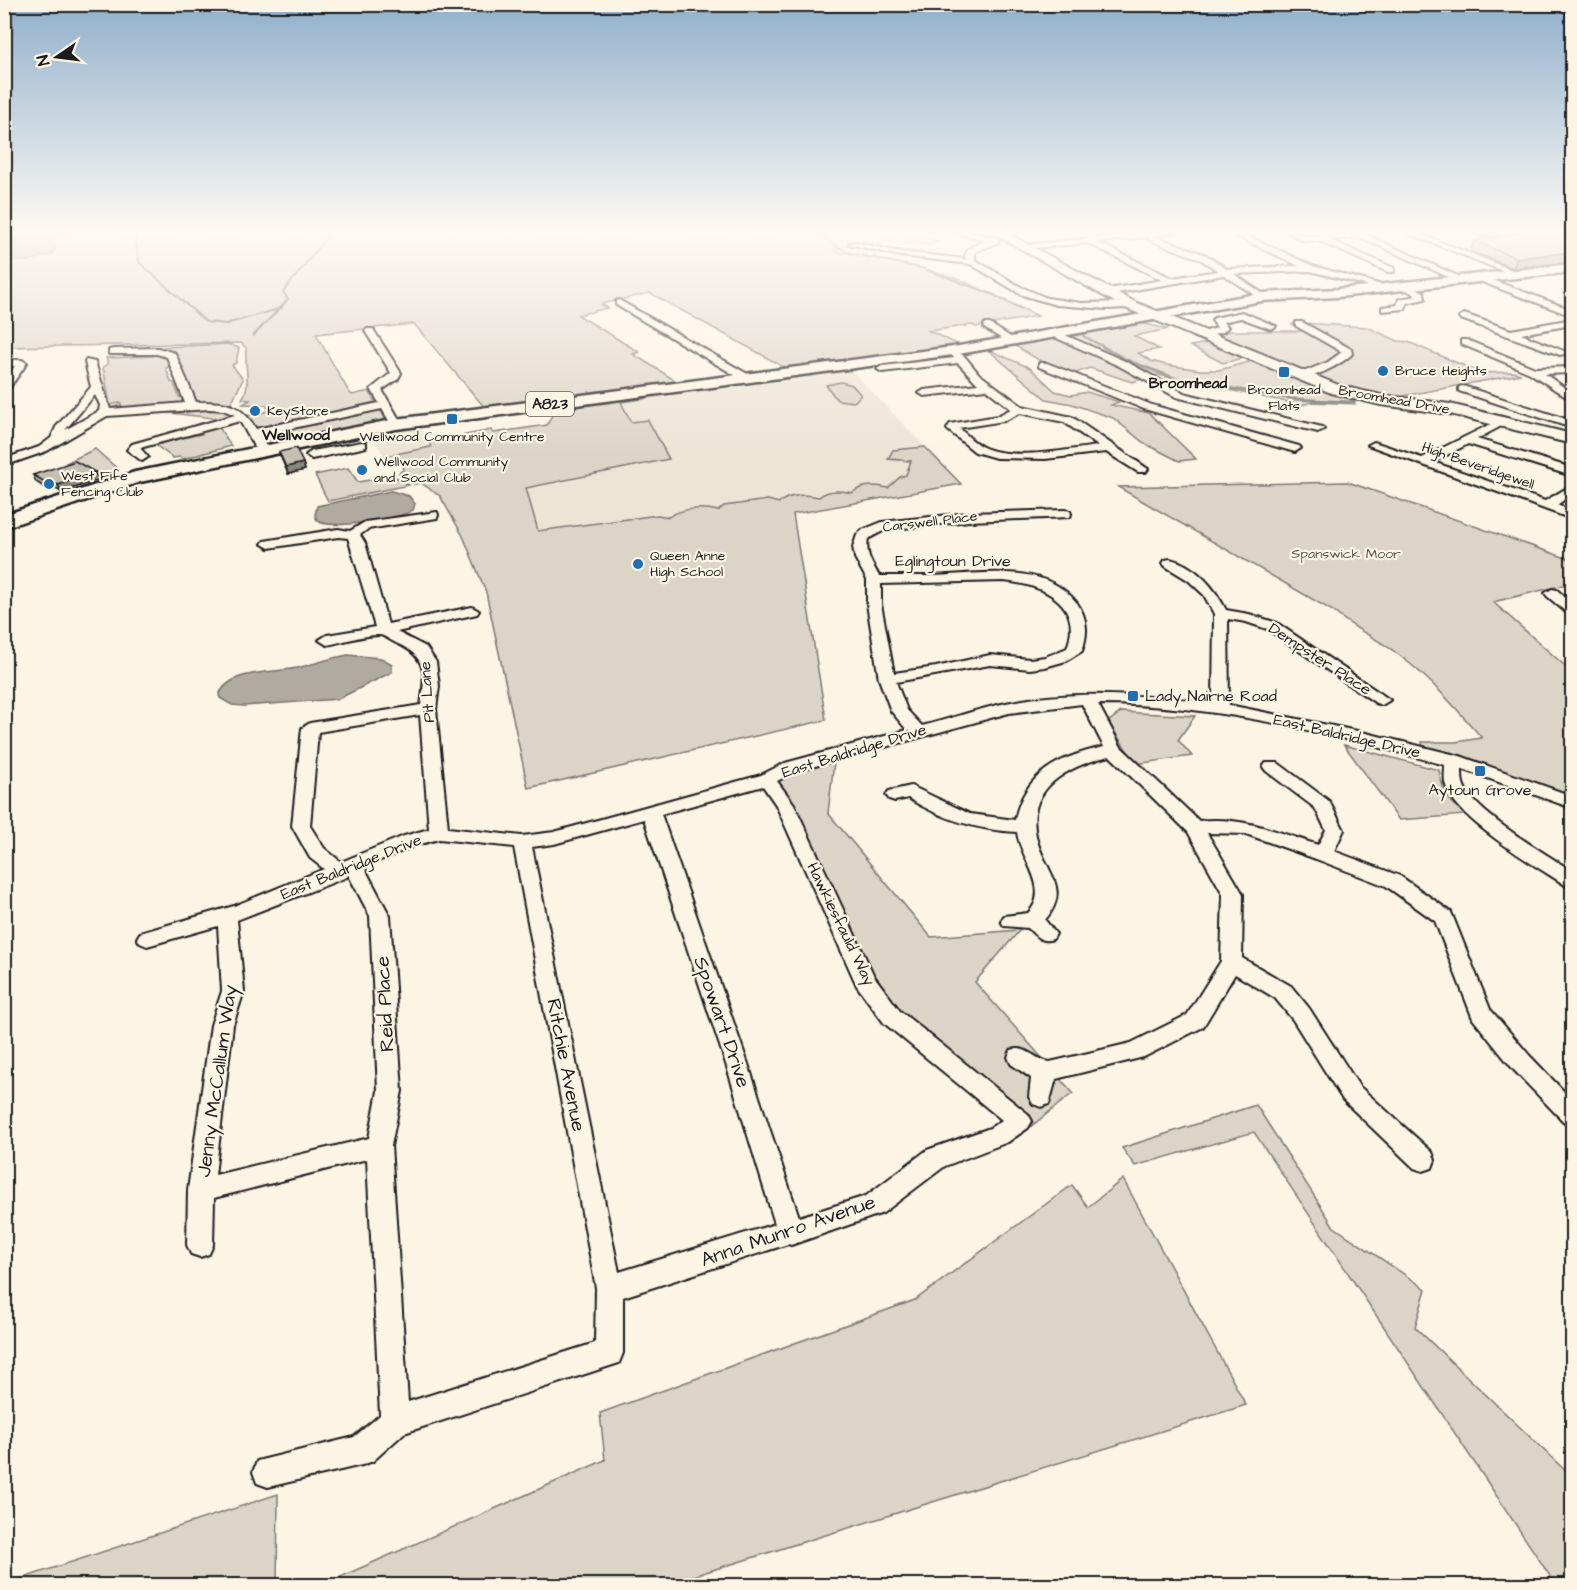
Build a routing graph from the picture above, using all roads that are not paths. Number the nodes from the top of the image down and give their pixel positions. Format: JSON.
{"nodes":[{"id":1,"x":624,"y":306,"type":"edge"},
{"id":2,"x":1133,"y":306,"type":"edge"},
{"id":3,"x":1210,"y":306,"type":"edge"},
{"id":4,"x":1402,"y":306,"type":"edge"},
{"id":5,"x":1554,"y":306,"type":"edge"},
{"id":6,"x":1385,"y":309,"type":"dead end"},
{"id":7,"x":1572,"y":313,"type":"edge"},
{"id":8,"x":1155,"y":316,"type":"junction"},
{"id":9,"x":1464,"y":317,"type":"dead end"},
{"id":10,"x":1572,"y":322,"type":"edge"},
{"id":11,"x":1299,"y":324,"type":"dead end"},
{"id":12,"x":987,"y":326,"type":"dead end"},
{"id":13,"x":1271,"y":326,"type":"dead end"},
{"id":14,"x":1552,"y":327,"type":"junction"},
{"id":15,"x":370,"y":331,"type":"dead end"},
{"id":16,"x":1509,"y":333,"type":"junction"},
{"id":17,"x":1055,"y":334,"type":"junction"},
{"id":18,"x":1572,"y":334,"type":"edge"},
{"id":19,"x":1197,"y":335,"type":"junction"},
{"id":20,"x":1012,"y":341,"type":"junction"},
{"id":21,"x":1453,"y":342,"type":"dead end"},
{"id":22,"x":1464,"y":342,"type":"dead end"},
{"id":23,"x":113,"y":352,"type":"dead end"},
{"id":24,"x":1564,"y":353,"type":"dead end"},
{"id":25,"x":958,"y":355,"type":"junction"},
{"id":26,"x":90,"y":362,"type":"dead end"},
{"id":27,"x":4,"y":363,"type":"edge"},
{"id":28,"x":1043,"y":365,"type":"dead end"},
{"id":29,"x":882,"y":369,"type":"dead end"},
{"id":30,"x":1529,"y":370,"type":"junction"},
{"id":31,"x":1572,"y":370,"type":"edge"},
{"id":32,"x":1302,"y":376,"type":"junction"},
{"id":33,"x":747,"y":378,"type":"junction"},
{"id":34,"x":987,"y":386,"type":"junction"},
{"id":35,"x":96,"y":387,"type":"junction"},
{"id":36,"x":4,"y":388,"type":"edge"},
{"id":37,"x":1463,"y":389,"type":"dead end"},
{"id":38,"x":912,"y":390,"type":"dead end"},
{"id":39,"x":1572,"y":398,"type":"edge"},
{"id":40,"x":386,"y":405,"type":"junction"},
{"id":41,"x":192,"y":407,"type":"junction"},
{"id":42,"x":1018,"y":409,"type":"junction"},
{"id":43,"x":104,"y":413,"type":"junction"},
{"id":44,"x":1262,"y":415,"type":"junction"},
{"id":45,"x":242,"y":417,"type":"junction"},
{"id":46,"x":1501,"y":422,"type":"junction"},
{"id":47,"x":396,"y":424,"type":"junction"},
{"id":48,"x":1572,"y":425,"type":"edge"},
{"id":49,"x":938,"y":428,"type":"dead end"},
{"id":50,"x":953,"y":428,"type":"junction"},
{"id":51,"x":1318,"y":429,"type":"dead end"},
{"id":52,"x":1238,"y":432,"type":"junction"},
{"id":53,"x":251,"y":433,"type":"junction"},
{"id":54,"x":1466,"y":439,"type":"junction"},
{"id":55,"x":1572,"y":439,"type":"edge"},
{"id":56,"x":56,"y":440,"type":"junction"},
{"id":57,"x":336,"y":443,"type":"junction"},
{"id":58,"x":362,"y":445,"type":"dead end"},
{"id":59,"x":1374,"y":445,"type":"dead end"},
{"id":60,"x":1108,"y":448,"type":"junction"},
{"id":61,"x":1295,"y":448,"type":"dead end"},
{"id":62,"x":262,"y":450,"type":"junction"},
{"id":63,"x":312,"y":455,"type":"dead end"},
{"id":64,"x":142,"y":458,"type":"dead end"},
{"id":65,"x":1423,"y":462,"type":"junction"},
{"id":66,"x":4,"y":463,"type":"edge"},
{"id":67,"x":1142,"y":469,"type":"dead end"},
{"id":68,"x":1572,"y":472,"type":"edge"},
{"id":69,"x":1572,"y":489,"type":"edge"},
{"id":70,"x":1547,"y":506,"type":"junction"},
{"id":71,"x":1065,"y":514,"type":"dead end"},
{"id":72,"x":432,"y":515,"type":"dead end"},
{"id":73,"x":1572,"y":515,"type":"edge"},
{"id":74,"x":4,"y":522,"type":"edge"},
{"id":75,"x":356,"y":539,"type":"junction"},
{"id":76,"x":269,"y":544,"type":"dead end"},
{"id":77,"x":1170,"y":563,"type":"dead end"},
{"id":78,"x":874,"y":580,"type":"junction"},
{"id":79,"x":1552,"y":593,"type":"dead end"},
{"id":80,"x":472,"y":610,"type":"dead end"},
{"id":81,"x":1572,"y":610,"type":"edge"},
{"id":82,"x":1221,"y":614,"type":"junction"},
{"id":83,"x":383,"y":630,"type":"junction"},
{"id":84,"x":327,"y":640,"type":"dead end"},
{"id":85,"x":887,"y":678,"type":"junction"},
{"id":86,"x":1087,"y":699,"type":"junction"},
{"id":87,"x":1382,"y":700,"type":"dead end"},
{"id":88,"x":428,"y":708,"type":"junction"},
{"id":89,"x":1221,"y":708,"type":"junction"},
{"id":90,"x":918,"y":732,"type":"junction"},
{"id":91,"x":1114,"y":750,"type":"junction"},
{"id":92,"x":1454,"y":760,"type":"junction"},
{"id":93,"x":1272,"y":767,"type":"dead end"},
{"id":94,"x":767,"y":779,"type":"junction"},
{"id":95,"x":909,"y":790,"type":"dead end"},
{"id":96,"x":1572,"y":802,"type":"edge"},
{"id":97,"x":651,"y":812,"type":"junction"},
{"id":98,"x":1024,"y":826,"type":"junction"},
{"id":99,"x":1195,"y":828,"type":"junction"},
{"id":100,"x":439,"y":833,"type":"junction"},
{"id":101,"x":522,"y":842,"type":"junction"},
{"id":102,"x":1323,"y":854,"type":"junction"},
{"id":103,"x":347,"y":869,"type":"junction"},
{"id":104,"x":1572,"y":880,"type":"edge"},
{"id":105,"x":227,"y":917,"type":"junction"},
{"id":106,"x":1011,"y":921,"type":"dead end"},
{"id":107,"x":147,"y":938,"type":"dead end"},
{"id":108,"x":1231,"y":962,"type":"junction"},
{"id":109,"x":1019,"y":1057,"type":"dead end"},
{"id":110,"x":1050,"y":1071,"type":"junction"},
{"id":111,"x":1041,"y":1097,"type":"dead end"},
{"id":112,"x":1572,"y":1115,"type":"edge"},
{"id":113,"x":1020,"y":1121,"type":"joint"},
{"id":114,"x":379,"y":1146,"type":"junction"},
{"id":115,"x":1423,"y":1160,"type":"dead end"},
{"id":116,"x":201,"y":1190,"type":"junction"},
{"id":117,"x":791,"y":1233,"type":"junction"},
{"id":118,"x":200,"y":1245,"type":"dead end"},
{"id":119,"x":609,"y":1288,"type":"junction"},
{"id":120,"x":395,"y":1421,"type":"junction"},
{"id":121,"x":268,"y":1472,"type":"dead end"}],
"edges":[{"from":1,"to":33,"type":"street"},
{"from":2,"to":8,"type":"main road","name":"Broomhead Drive"},
{"from":3,"to":8,"type":"main road","number":"A823"},
{"from":4,"to":6,"type":"street"},
{"from":5,"to":7,"type":"street"},
{"from":8,"to":17,"type":"main road","number":"A823"},
{"from":8,"to":19,"type":"main road","name":"Broomhead Drive"},
{"from":9,"to":16,"type":"street"},
{"from":10,"to":14,"type":"street"},
{"from":11,"to":32,"type":"street"},
{"from":12,"to":20,"type":"street"},
{"from":13,"to":19,"type":"street"},
{"from":14,"to":16,"type":"street"},
{"from":14,"to":18,"type":"street"},
{"from":15,"to":40,"type":"street"},
{"from":16,"to":24,"type":"street"},
{"from":17,"to":20,"type":"main road","number":"A823"},
{"from":17,"to":44,"type":"street"},
{"from":19,"to":32,"type":"main road","name":"Broomhead Drive"},
{"from":20,"to":25,"type":"main road","number":"A823"},
{"from":21,"to":30,"type":"street"},
{"from":22,"to":30,"type":"street"},
{"from":23,"to":41,"type":"street"},
{"from":25,"to":29,"type":"street"},
{"from":25,"to":33,"type":"main road","number":"A823"},
{"from":25,"to":34,"type":"street"},
{"from":26,"to":35,"type":"street"},
{"from":27,"to":36,"type":"street"},
{"from":28,"to":52,"type":"street"},
{"from":30,"to":31,"type":"street"},
{"from":30,"to":39,"type":"street"},
{"from":32,"to":46,"type":"main road","name":"Broomhead Drive"},
{"from":33,"to":47,"type":"main road","number":"A823"},
{"from":34,"to":38,"type":"street"},
{"from":34,"to":42,"type":"street"},
{"from":35,"to":43,"type":"street"},
{"from":35,"to":56,"type":"street"},
{"from":37,"to":48,"type":"street"},
{"from":40,"to":47,"type":"street"},
{"from":40,"to":53,"type":"street"},
{"from":41,"to":43,"type":"street"},
{"from":41,"to":45,"type":"street"},
{"from":42,"to":50,"type":"street"},
{"from":42,"to":60,"type":"street"},
{"from":43,"to":56,"type":"street"},
{"from":44,"to":51,"type":"street"},
{"from":44,"to":52,"type":"street"},
{"from":45,"to":53,"type":"street"},
{"from":45,"to":64,"type":"street"},
{"from":46,"to":54,"type":"street"},
{"from":46,"to":55,"type":"main road","name":"Broomhead Drive"},
{"from":47,"to":57,"type":"main road","number":"A823"},
{"from":49,"to":50,"type":"street"},
{"from":50,"to":60,"type":"street"},
{"from":52,"to":61,"type":"street"},
{"from":53,"to":62,"type":"street"},
{"from":54,"to":65,"type":"street"},
{"from":54,"to":68,"type":"street"},
{"from":56,"to":66,"type":"street"},
{"from":57,"to":58,"type":"street"},
{"from":57,"to":62,"type":"main road","number":"A823"},
{"from":57,"to":63,"type":"street"},
{"from":59,"to":65,"type":"street","name":"High Beveridgewell"},
{"from":60,"to":67,"type":"street"},
{"from":62,"to":74,"type":"main road","number":"A823"},
{"from":65,"to":70,"type":"street","name":"High Beveridgewell"},
{"from":69,"to":70,"type":"street"},
{"from":70,"to":73,"type":"street","name":"High Beveridgewell"},
{"from":71,"to":78,"type":"street","name":"Carswell Place"},
{"from":72,"to":75,"type":"street"},
{"from":75,"to":76,"type":"street"},
{"from":75,"to":83,"type":"street"},
{"from":77,"to":82,"type":"street"},
{"from":78,"to":85,"type":"street","name":"Carswell Place"},
{"from":78,"to":85,"type":"street","name":"Eglingtoun Drive"},
{"from":79,"to":81,"type":"street"},
{"from":80,"to":83,"type":"street"},
{"from":82,"to":87,"type":"street","name":"Dempster Place"},
{"from":82,"to":89,"type":"street"},
{"from":83,"to":84,"type":"street"},
{"from":83,"to":88,"type":"street","name":"Pit Lane"},
{"from":85,"to":90,"type":"street","name":"Carswell Place"},
{"from":86,"to":89,"type":"street","name":"East Baldridge Drive"},
{"from":86,"to":90,"type":"street","name":"East Baldridge Drive"},
{"from":86,"to":91,"type":"street"},
{"from":88,"to":100,"type":"street","name":"Pit Lane"},
{"from":88,"to":103,"type":"street"},
{"from":89,"to":92,"type":"street","name":"East Baldridge Drive"},
{"from":90,"to":94,"type":"street","name":"East Baldridge Drive"},
{"from":91,"to":98,"type":"street"},
{"from":91,"to":99,"type":"street"},
{"from":92,"to":96,"type":"street","name":"East Baldridge Drive"},
{"from":92,"to":104,"type":"street"},
{"from":93,"to":102,"type":"street"},
{"from":94,"to":97,"type":"street","name":"East Baldridge Drive"},
{"from":94,"to":113,"type":"street","name":"Hawkiesfauld Way"},
{"from":95,"to":98,"type":"street"},
{"from":97,"to":101,"type":"street","name":"East Baldridge Drive"},
{"from":97,"to":117,"type":"street","name":"Spowart Drive"},
{"from":98,"to":106,"type":"street"},
{"from":99,"to":102,"type":"street"},
{"from":99,"to":108,"type":"street"},
{"from":100,"to":101,"type":"street","name":"East Baldridge Drive"},
{"from":100,"to":103,"type":"street","name":"East Baldridge Drive"},
{"from":101,"to":119,"type":"street","name":"Ritchie Avenue"},
{"from":102,"to":112,"type":"street"},
{"from":103,"to":105,"type":"street","name":"East Baldridge Drive"},
{"from":103,"to":114,"type":"street","name":"Reid Place"},
{"from":105,"to":107,"type":"street","name":"East Baldridge Drive"},
{"from":105,"to":116,"type":"street","name":"Jenny McCallum Way"},
{"from":108,"to":110,"type":"street"},
{"from":108,"to":115,"type":"street"},
{"from":109,"to":110,"type":"street"},
{"from":110,"to":111,"type":"street"},
{"from":113,"to":117,"type":"street","name":"Anna Munro Avenue"},
{"from":114,"to":116,"type":"street"},
{"from":114,"to":120,"type":"street","name":"Reid Place"},
{"from":116,"to":118,"type":"street","name":"Jenny McCallum Way"},
{"from":117,"to":119,"type":"street","name":"Anna Munro Avenue"},
{"from":119,"to":120,"type":"street","name":"Ritchie Avenue"},
{"from":120,"to":121,"type":"street"}]}
